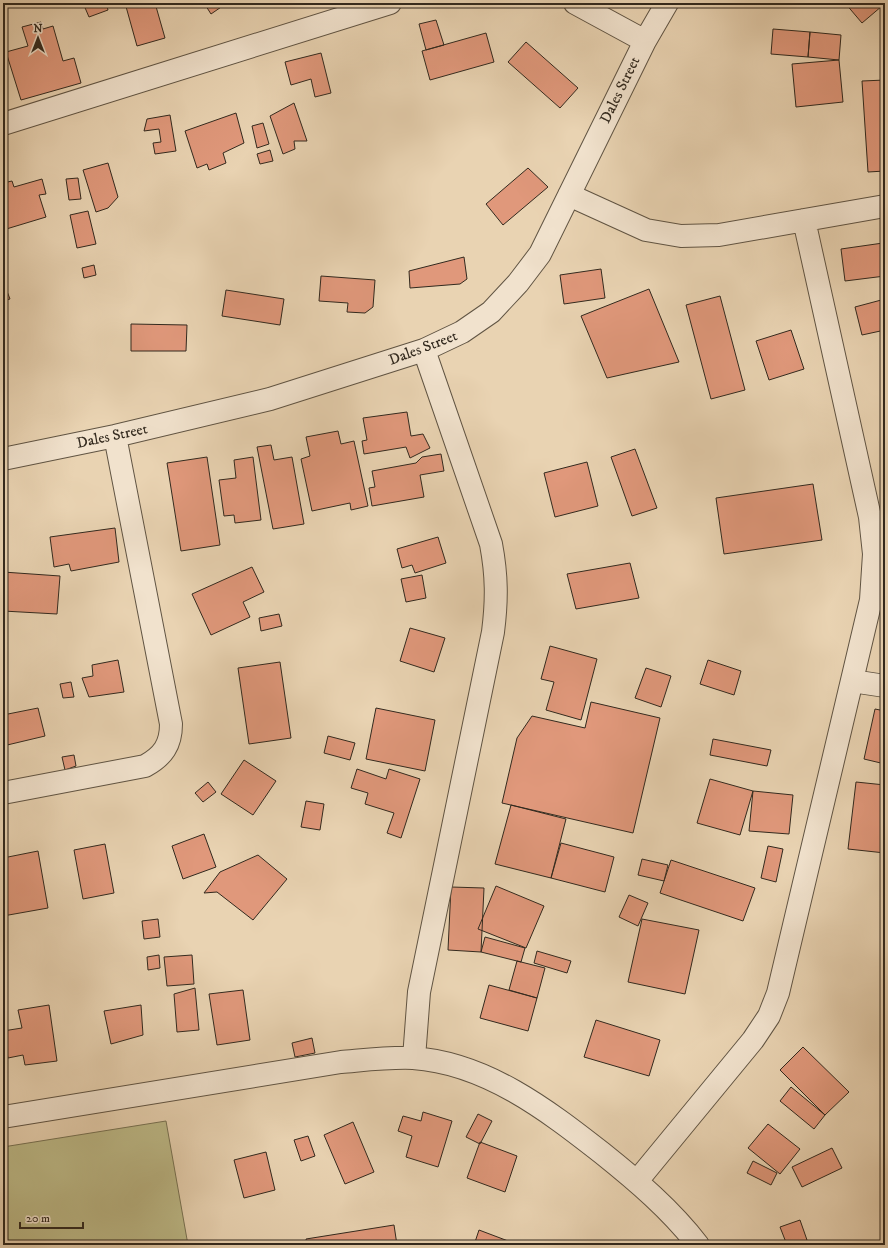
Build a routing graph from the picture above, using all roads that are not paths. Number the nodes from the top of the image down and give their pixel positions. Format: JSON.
{"nodes":[{"id":1,"x":390,"y":3,"type":"edge"},
{"id":2,"x":576,"y":3,"type":"edge"},
{"id":3,"x":666,"y":3,"type":"edge"},
{"id":4,"x":645,"y":41,"type":"junction"},
{"id":5,"x":3,"y":124,"type":"edge"},
{"id":6,"x":569,"y":195,"type":"junction"},
{"id":7,"x":885,"y":206,"type":"edge"},
{"id":8,"x":804,"y":220,"type":"junction"},
{"id":9,"x":424,"y":350,"type":"junction"},
{"id":10,"x":115,"y":436,"type":"junction"},
{"id":11,"x":3,"y":459,"type":"edge"},
{"id":12,"x":852,"y":681,"type":"junction"},
{"id":13,"x":885,"y":686,"type":"edge"},
{"id":14,"x":3,"y":794,"type":"edge"},
{"id":15,"x":414,"y":1058,"type":"junction"},
{"id":16,"x":3,"y":1116,"type":"edge"},
{"id":17,"x":637,"y":1181,"type":"junction"},
{"id":18,"x":698,"y":1245,"type":"edge"}],
"edges":[{"from":1,"to":5,"type":"street"},
{"from":2,"to":4,"type":"street"},
{"from":3,"to":4,"type":"street","name":"Dales Street"},
{"from":4,"to":6,"type":"street","name":"Dales Street"},
{"from":6,"to":8,"type":"street"},
{"from":6,"to":9,"type":"street","name":"Dales Street"},
{"from":7,"to":8,"type":"street"},
{"from":8,"to":12,"type":"street"},
{"from":9,"to":10,"type":"street","name":"Dales Street"},
{"from":9,"to":15,"type":"street"},
{"from":10,"to":11,"type":"street","name":"Dales Street"},
{"from":10,"to":14,"type":"street"},
{"from":12,"to":13,"type":"street"},
{"from":12,"to":17,"type":"street"},
{"from":15,"to":16,"type":"street"},
{"from":15,"to":17,"type":"street"},
{"from":17,"to":18,"type":"street"}]}
